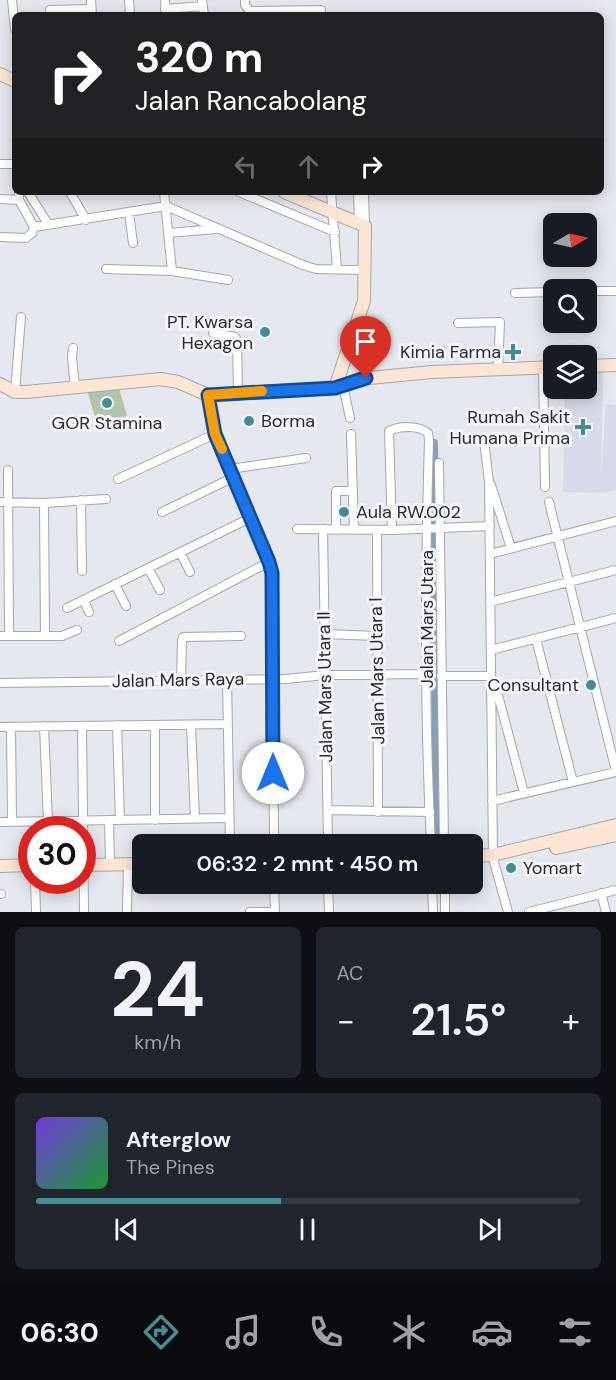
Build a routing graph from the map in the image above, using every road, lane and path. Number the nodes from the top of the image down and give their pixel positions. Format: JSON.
{"nodes":[{"id":1,"x":244,"y":0,"type":"edge"},
{"id":2,"x":203,"y":7,"type":"edge"},
{"id":3,"x":50,"y":8,"type":"edge"},
{"id":4,"x":91,"y":8,"type":"edge"},
{"id":5,"x":165,"y":8,"type":"edge"},
{"id":6,"x":321,"y":8,"type":"edge"},
{"id":7,"x":30,"y":195,"type":"edge"},
{"id":8,"x":72,"y":195,"type":"edge"},
{"id":9,"x":164,"y":195,"type":"edge"},
{"id":10,"x":246,"y":195,"type":"edge"},
{"id":11,"x":291,"y":195,"type":"edge"},
{"id":12,"x":332,"y":195,"type":"edge"},
{"id":13,"x":358,"y":195,"type":"edge"},
{"id":14,"x":364,"y":195,"type":"edge"},
{"id":15,"x":19,"y":196,"type":"edge"},
{"id":16,"x":0,"y":199,"type":"edge"},
{"id":17,"x":166,"y":206,"type":"junction"},
{"id":18,"x":332,"y":212,"type":"junction"},
{"id":19,"x":129,"y":213,"type":"junction"},
{"id":20,"x":86,"y":220,"type":"junction"},
{"id":21,"x":48,"y":224,"type":"junction"},
{"id":22,"x":362,"y":225,"type":"junction"},
{"id":23,"x":34,"y":227,"type":"junction"},
{"id":24,"x":221,"y":229,"type":"junction"},
{"id":25,"x":334,"y":232,"type":"junction"},
{"id":26,"x":168,"y":233,"type":"junction"},
{"id":27,"x":0,"y":237,"type":"edge"},
{"id":28,"x":133,"y":243,"type":"dead end"},
{"id":29,"x":106,"y":269,"type":"dead end"},
{"id":30,"x":337,"y":269,"type":"junction"},
{"id":31,"x":362,"y":269,"type":"junction"},
{"id":32,"x":171,"y":271,"type":"junction"},
{"id":33,"x":228,"y":280,"type":"dead end"},
{"id":34,"x":597,"y":291,"type":"edge"},
{"id":35,"x":616,"y":291,"type":"edge"},
{"id":36,"x":543,"y":292,"type":"edge"},
{"id":37,"x":515,"y":293,"type":"dead end"},
{"id":38,"x":21,"y":317,"type":"dead end"},
{"id":39,"x":458,"y":323,"type":"dead end"},
{"id":40,"x":213,"y":333,"type":"dead end"},
{"id":41,"x":73,"y":348,"type":"dead end"},
{"id":42,"x":616,"y":365,"type":"edge"},
{"id":43,"x":597,"y":366,"type":"edge"},
{"id":44,"x":543,"y":368,"type":"edge"},
{"id":45,"x":498,"y":370,"type":"junction"},
{"id":46,"x":0,"y":384,"type":"edge"},
{"id":47,"x":75,"y":387,"type":"junction"},
{"id":48,"x":335,"y":387,"type":"junction"},
{"id":49,"x":15,"y":392,"type":"junction"},
{"id":50,"x":238,"y":392,"type":"junction"},
{"id":51,"x":208,"y":395,"type":"junction"},
{"id":52,"x":547,"y":399,"type":"edge"},
{"id":53,"x":350,"y":418,"type":"dead end"},
{"id":54,"x":215,"y":434,"type":"junction"},
{"id":55,"x":351,"y":434,"type":"dead end"},
{"id":56,"x":484,"y":440,"type":"dead end"},
{"id":57,"x":306,"y":458,"type":"dead end"},
{"id":58,"x":439,"y":463,"type":"dead end"},
{"id":59,"x":8,"y":470,"type":"dead end"},
{"id":60,"x":232,"y":473,"type":"junction"},
{"id":61,"x":118,"y":479,"type":"dead end"},
{"id":62,"x":489,"y":482,"type":"junction"},
{"id":63,"x":545,"y":488,"type":"dead end"},
{"id":64,"x":353,"y":491,"type":"junction"},
{"id":65,"x":106,"y":499,"type":"dead end"},
{"id":66,"x":81,"y":500,"type":"junction"},
{"id":67,"x":4,"y":502,"type":"edge"},
{"id":68,"x":549,"y":502,"type":"dead end"},
{"id":69,"x":44,"y":503,"type":"junction"},
{"id":70,"x":162,"y":512,"type":"dead end"},
{"id":71,"x":250,"y":518,"type":"junction"},
{"id":72,"x":616,"y":521,"type":"edge"},
{"id":73,"x":490,"y":526,"type":"junction"},
{"id":74,"x":297,"y":529,"type":"dead end"},
{"id":75,"x":354,"y":529,"type":"junction"},
{"id":76,"x":433,"y":529,"type":"junction"},
{"id":77,"x":323,"y":530,"type":"junction"},
{"id":78,"x":336,"y":530,"type":"junction"},
{"id":79,"x":376,"y":530,"type":"junction"},
{"id":80,"x":392,"y":530,"type":"junction"},
{"id":81,"x":557,"y":536,"type":"junction"},
{"id":82,"x":511,"y":548,"type":"junction"},
{"id":83,"x":180,"y":552,"type":"junction"},
{"id":84,"x":490,"y":554,"type":"junction"},
{"id":85,"x":269,"y":562,"type":"junction"},
{"id":86,"x":148,"y":568,"type":"junction"},
{"id":87,"x":616,"y":570,"type":"edge"},
{"id":88,"x":82,"y":571,"type":"dead end"},
{"id":89,"x":190,"y":572,"type":"dead end"},
{"id":90,"x":568,"y":581,"type":"junction"},
{"id":91,"x":115,"y":584,"type":"junction"},
{"id":92,"x":160,"y":590,"type":"dead end"},
{"id":93,"x":84,"y":600,"type":"junction"},
{"id":94,"x":490,"y":603,"type":"junction"},
{"id":95,"x":126,"y":606,"type":"dead end"},
{"id":96,"x":66,"y":608,"type":"dead end"},
{"id":97,"x":88,"y":612,"type":"dead end"},
{"id":98,"x":616,"y":618,"type":"edge"},
{"id":99,"x":580,"y":628,"type":"junction"},
{"id":100,"x":77,"y":630,"type":"dead end"},
{"id":101,"x":324,"y":634,"type":"junction"},
{"id":102,"x":5,"y":636,"type":"edge"},
{"id":103,"x":45,"y":636,"type":"junction"},
{"id":104,"x":241,"y":636,"type":"dead end"},
{"id":105,"x":377,"y":636,"type":"junction"},
{"id":106,"x":536,"y":639,"type":"junction"},
{"id":107,"x":119,"y":641,"type":"dead end"},
{"id":108,"x":491,"y":650,"type":"junction"},
{"id":109,"x":491,"y":672,"type":"junction"},
{"id":110,"x":378,"y":673,"type":"junction"},
{"id":111,"x":427,"y":674,"type":"junction"},
{"id":112,"x":325,"y":675,"type":"junction"},
{"id":113,"x":441,"y":676,"type":"junction"},
{"id":114,"x":273,"y":678,"type":"junction"},
{"id":115,"x":227,"y":679,"type":"junction"},
{"id":116,"x":180,"y":681,"type":"junction"},
{"id":117,"x":0,"y":683,"type":"edge"},
{"id":118,"x":227,"y":724,"type":"junction"},
{"id":119,"x":117,"y":725,"type":"junction"},
{"id":120,"x":191,"y":725,"type":"junction"},
{"id":121,"x":44,"y":726,"type":"junction"},
{"id":122,"x":82,"y":726,"type":"junction"},
{"id":123,"x":155,"y":726,"type":"junction"},
{"id":124,"x":0,"y":727,"type":"edge"},
{"id":125,"x":10,"y":727,"type":"junction"},
{"id":126,"x":616,"y":771,"type":"edge"},
{"id":127,"x":573,"y":782,"type":"junction"},
{"id":128,"x":524,"y":793,"type":"junction"},
{"id":129,"x":492,"y":801,"type":"junction"},
{"id":130,"x":328,"y":810,"type":"junction"},
{"id":131,"x":378,"y":812,"type":"junction"},
{"id":132,"x":430,"y":812,"type":"junction"},
{"id":133,"x":48,"y":816,"type":"edge"},
{"id":134,"x":84,"y":816,"type":"edge"},
{"id":135,"x":195,"y":818,"type":"junction"},
{"id":136,"x":229,"y":818,"type":"junction"},
{"id":137,"x":96,"y":820,"type":"edge"},
{"id":138,"x":109,"y":820,"type":"junction"},
{"id":139,"x":120,"y":820,"type":"junction"},
{"id":140,"x":155,"y":820,"type":"junction"},
{"id":141,"x":12,"y":821,"type":"junction"},
{"id":142,"x":18,"y":821,"type":"edge"},
{"id":143,"x":0,"y":822,"type":"edge"},
{"id":144,"x":616,"y":825,"type":"edge"},
{"id":145,"x":230,"y":834,"type":"edge"},
{"id":146,"x":274,"y":834,"type":"edge"},
{"id":147,"x":328,"y":834,"type":"edge"},
{"id":148,"x":431,"y":834,"type":"edge"},
{"id":149,"x":444,"y":834,"type":"edge"},
{"id":150,"x":616,"y":835,"type":"edge"},
{"id":151,"x":483,"y":858,"type":"edge"},
{"id":152,"x":493,"y":859,"type":"junction"},
{"id":153,"x":483,"y":860,"type":"edge"},
{"id":154,"x":110,"y":864,"type":"junction"},
{"id":155,"x":128,"y":864,"type":"junction"},
{"id":156,"x":132,"y":864,"type":"edge"},
{"id":157,"x":18,"y":865,"type":"edge"},
{"id":158,"x":96,"y":865,"type":"edge"},
{"id":159,"x":0,"y":866,"type":"edge"},
{"id":160,"x":616,"y":890,"type":"edge"},
{"id":161,"x":601,"y":893,"type":"junction"},
{"id":162,"x":35,"y":894,"type":"edge"},
{"id":163,"x":84,"y":894,"type":"edge"},
{"id":164,"x":274,"y":894,"type":"edge"},
{"id":165,"x":328,"y":894,"type":"edge"},
{"id":166,"x":432,"y":894,"type":"edge"},
{"id":167,"x":445,"y":894,"type":"edge"},
{"id":168,"x":556,"y":908,"type":"edge"},
{"id":169,"x":29,"y":912,"type":"edge"},
{"id":170,"x":36,"y":912,"type":"edge"},
{"id":171,"x":84,"y":912,"type":"edge"},
{"id":172,"x":127,"y":912,"type":"edge"},
{"id":173,"x":250,"y":912,"type":"edge"},
{"id":174,"x":275,"y":912,"type":"edge"},
{"id":175,"x":329,"y":912,"type":"edge"},
{"id":176,"x":433,"y":912,"type":"edge"},
{"id":177,"x":445,"y":912,"type":"edge"},
{"id":178,"x":508,"y":912,"type":"edge"},
{"id":179,"x":529,"y":912,"type":"edge"},
{"id":180,"x":606,"y":912,"type":"edge"}],
"edges":[{"from":1,"to":6,"type":"street"},
{"from":2,"to":5,"type":"street"},
{"from":3,"to":4,"type":"street"},
{"from":7,"to":21,"type":"street"},
{"from":8,"to":20,"type":"street"},
{"from":9,"to":17,"type":"street"},
{"from":10,"to":25,"type":"street"},
{"from":11,"to":18,"type":"street"},
{"from":12,"to":18,"type":"street"},
{"from":13,"to":22,"type":"street"},
{"from":14,"to":22,"type":"street"},
{"from":15,"to":16,"type":"street"},
{"from":15,"to":23,"type":"street"},
{"from":17,"to":19,"type":"street"},
{"from":17,"to":24,"type":"street"},
{"from":17,"to":26,"type":"street"},
{"from":18,"to":22,"type":"street"},
{"from":18,"to":25,"type":"street"},
{"from":19,"to":20,"type":"street"},
{"from":19,"to":28,"type":"street"},
{"from":20,"to":21,"type":"street"},
{"from":21,"to":23,"type":"street"},
{"from":22,"to":31,"type":"street"},
{"from":23,"to":27,"type":"street"},
{"from":24,"to":26,"type":"street"},
{"from":24,"to":30,"type":"street"},
{"from":25,"to":30,"type":"street"},
{"from":26,"to":32,"type":"street"},
{"from":29,"to":32,"type":"street"},
{"from":30,"to":31,"type":"street"},
{"from":31,"to":48,"type":"street"},
{"from":32,"to":33,"type":"street"},
{"from":34,"to":35,"type":"street"},
{"from":36,"to":37,"type":"street"},
{"from":38,"to":49,"type":"street"},
{"from":39,"to":45,"type":"street"},
{"from":40,"to":50,"type":"street"},
{"from":41,"to":47,"type":"street"},
{"from":42,"to":43,"type":"street"},
{"from":44,"to":45,"type":"street"},
{"from":45,"to":48,"type":"street"},
{"from":46,"to":49,"type":"street"},
{"from":47,"to":49,"type":"street"},
{"from":47,"to":51,"type":"street"},
{"from":48,"to":50,"type":"street"},
{"from":48,"to":53,"type":"street"},
{"from":50,"to":51,"type":"street"},
{"from":51,"to":54,"type":"street"},
{"from":52,"to":63,"type":"street"},
{"from":54,"to":60,"type":"street"},
{"from":54,"to":61,"type":"street"},
{"from":55,"to":64,"type":"street"},
{"from":56,"to":62,"type":"street"},
{"from":57,"to":60,"type":"street"},
{"from":58,"to":76,"type":"street","name":"Jalan Mars Utara"},
{"from":59,"to":67,"type":"street"},
{"from":60,"to":70,"type":"street"},
{"from":60,"to":71,"type":"street"},
{"from":62,"to":73,"type":"street"},
{"from":62,"to":82,"type":"street"},
{"from":64,"to":75,"type":"street"},
{"from":64,"to":78,"type":"street"},
{"from":65,"to":66,"type":"street"},
{"from":66,"to":69,"type":"street"},
{"from":66,"to":88,"type":"street"},
{"from":67,"to":69,"type":"street"},
{"from":67,"to":102,"type":"street"},
{"from":68,"to":81,"type":"street"},
{"from":69,"to":103,"type":"street"},
{"from":71,"to":83,"type":"street"},
{"from":71,"to":85,"type":"street"},
{"from":72,"to":81,"type":"street"},
{"from":73,"to":76,"type":"street"},
{"from":73,"to":84,"type":"street"},
{"from":74,"to":77,"type":"street"},
{"from":75,"to":78,"type":"street"},
{"from":75,"to":79,"type":"street"},
{"from":76,"to":80,"type":"street"},
{"from":76,"to":80,"type":"street","name":"Jalan Mars Utara"},
{"from":76,"to":111,"type":"street","name":"Jalan Mars Utara"},
{"from":76,"to":113,"type":"street","name":"Jalan Mars Utara"},
{"from":77,"to":78,"type":"street"},
{"from":77,"to":101,"type":"street","name":"Jalan Mars Utara II"},
{"from":79,"to":80,"type":"street"},
{"from":79,"to":105,"type":"street","name":"Jalan Mars Utara I"},
{"from":81,"to":82,"type":"street"},
{"from":81,"to":90,"type":"street"},
{"from":82,"to":84,"type":"street"},
{"from":83,"to":86,"type":"street"},
{"from":83,"to":89,"type":"street"},
{"from":84,"to":94,"type":"street"},
{"from":85,"to":107,"type":"street"},
{"from":85,"to":114,"type":"street"},
{"from":86,"to":91,"type":"street"},
{"from":86,"to":92,"type":"street"},
{"from":87,"to":90,"type":"street"},
{"from":90,"to":94,"type":"street"},
{"from":90,"to":99,"type":"street"},
{"from":91,"to":93,"type":"street"},
{"from":91,"to":95,"type":"street"},
{"from":93,"to":96,"type":"street"},
{"from":93,"to":97,"type":"street"},
{"from":94,"to":108,"type":"street"},
{"from":98,"to":99,"type":"street"},
{"from":99,"to":106,"type":"street"},
{"from":99,"to":126,"type":"street"},
{"from":100,"to":103,"type":"street"},
{"from":101,"to":105,"type":"street"},
{"from":101,"to":112,"type":"street","name":"Jalan Mars Utara II"},
{"from":102,"to":103,"type":"street"},
{"from":104,"to":116,"type":"street"},
{"from":105,"to":110,"type":"street","name":"Jalan Mars Utara I"},
{"from":106,"to":108,"type":"street"},
{"from":106,"to":127,"type":"street"},
{"from":108,"to":109,"type":"street"},
{"from":109,"to":113,"type":"street"},
{"from":109,"to":128,"type":"street"},
{"from":109,"to":129,"type":"street"},
{"from":110,"to":111,"type":"street","name":"Jalan Mars Raya"},
{"from":110,"to":112,"type":"street","name":"Jalan Mars Raya"},
{"from":110,"to":131,"type":"street","name":"Jalan Mars Utara I"},
{"from":111,"to":132,"type":"street","name":"Jalan Mars Utara"},
{"from":112,"to":114,"type":"street","name":"Jalan Mars Raya"},
{"from":112,"to":130,"type":"street","name":"Jalan Mars Utara II"},
{"from":113,"to":149,"type":"street","name":"Jalan Mars Utara"},
{"from":114,"to":115,"type":"street","name":"Jalan Mars Raya"},
{"from":114,"to":146,"type":"street"},
{"from":115,"to":116,"type":"street","name":"Jalan Mars Raya"},
{"from":115,"to":118,"type":"street"},
{"from":116,"to":117,"type":"street","name":"Jalan Mars Raya"},
{"from":118,"to":120,"type":"street"},
{"from":118,"to":136,"type":"street"},
{"from":119,"to":122,"type":"street"},
{"from":119,"to":123,"type":"street"},
{"from":119,"to":139,"type":"street"},
{"from":120,"to":123,"type":"street"},
{"from":120,"to":135,"type":"street"},
{"from":121,"to":122,"type":"street"},
{"from":121,"to":125,"type":"street"},
{"from":121,"to":133,"type":"street"},
{"from":122,"to":134,"type":"street"},
{"from":123,"to":140,"type":"street"},
{"from":124,"to":125,"type":"street"},
{"from":125,"to":141,"type":"street"},
{"from":126,"to":127,"type":"street"},
{"from":127,"to":128,"type":"street"},
{"from":128,"to":129,"type":"street"},
{"from":129,"to":152,"type":"street"},
{"from":130,"to":131,"type":"street"},
{"from":130,"to":147,"type":"street","name":"Jalan Mars Utara II"},
{"from":131,"to":132,"type":"street"},
{"from":132,"to":148,"type":"street","name":"Jalan Mars Utara"},
{"from":135,"to":136,"type":"street"},
{"from":135,"to":140,"type":"street"},
{"from":136,"to":145,"type":"street"},
{"from":137,"to":138,"type":"street"},
{"from":138,"to":139,"type":"street"},
{"from":138,"to":154,"type":"street"},
{"from":139,"to":140,"type":"street"},
{"from":141,"to":142,"type":"street"},
{"from":141,"to":143,"type":"street"},
{"from":144,"to":152,"type":"street"},
{"from":150,"to":152,"type":"street"},
{"from":151,"to":152,"type":"street"},
{"from":152,"to":153,"type":"street"},
{"from":152,"to":178,"type":"street"},
{"from":154,"to":155,"type":"street"},
{"from":154,"to":158,"type":"street"},
{"from":155,"to":156,"type":"street"},
{"from":155,"to":172,"type":"street"},
{"from":157,"to":159,"type":"street"},
{"from":160,"to":161,"type":"street"},
{"from":161,"to":168,"type":"street"},
{"from":161,"to":180,"type":"street"},
{"from":162,"to":170,"type":"street"},
{"from":163,"to":171,"type":"street"},
{"from":164,"to":174,"type":"street"},
{"from":165,"to":175,"type":"street"},
{"from":166,"to":176,"type":"street"},
{"from":167,"to":177,"type":"street"},
{"from":168,"to":179,"type":"street"},
{"from":169,"to":170,"type":"street"},
{"from":173,"to":174,"type":"street"}]}
